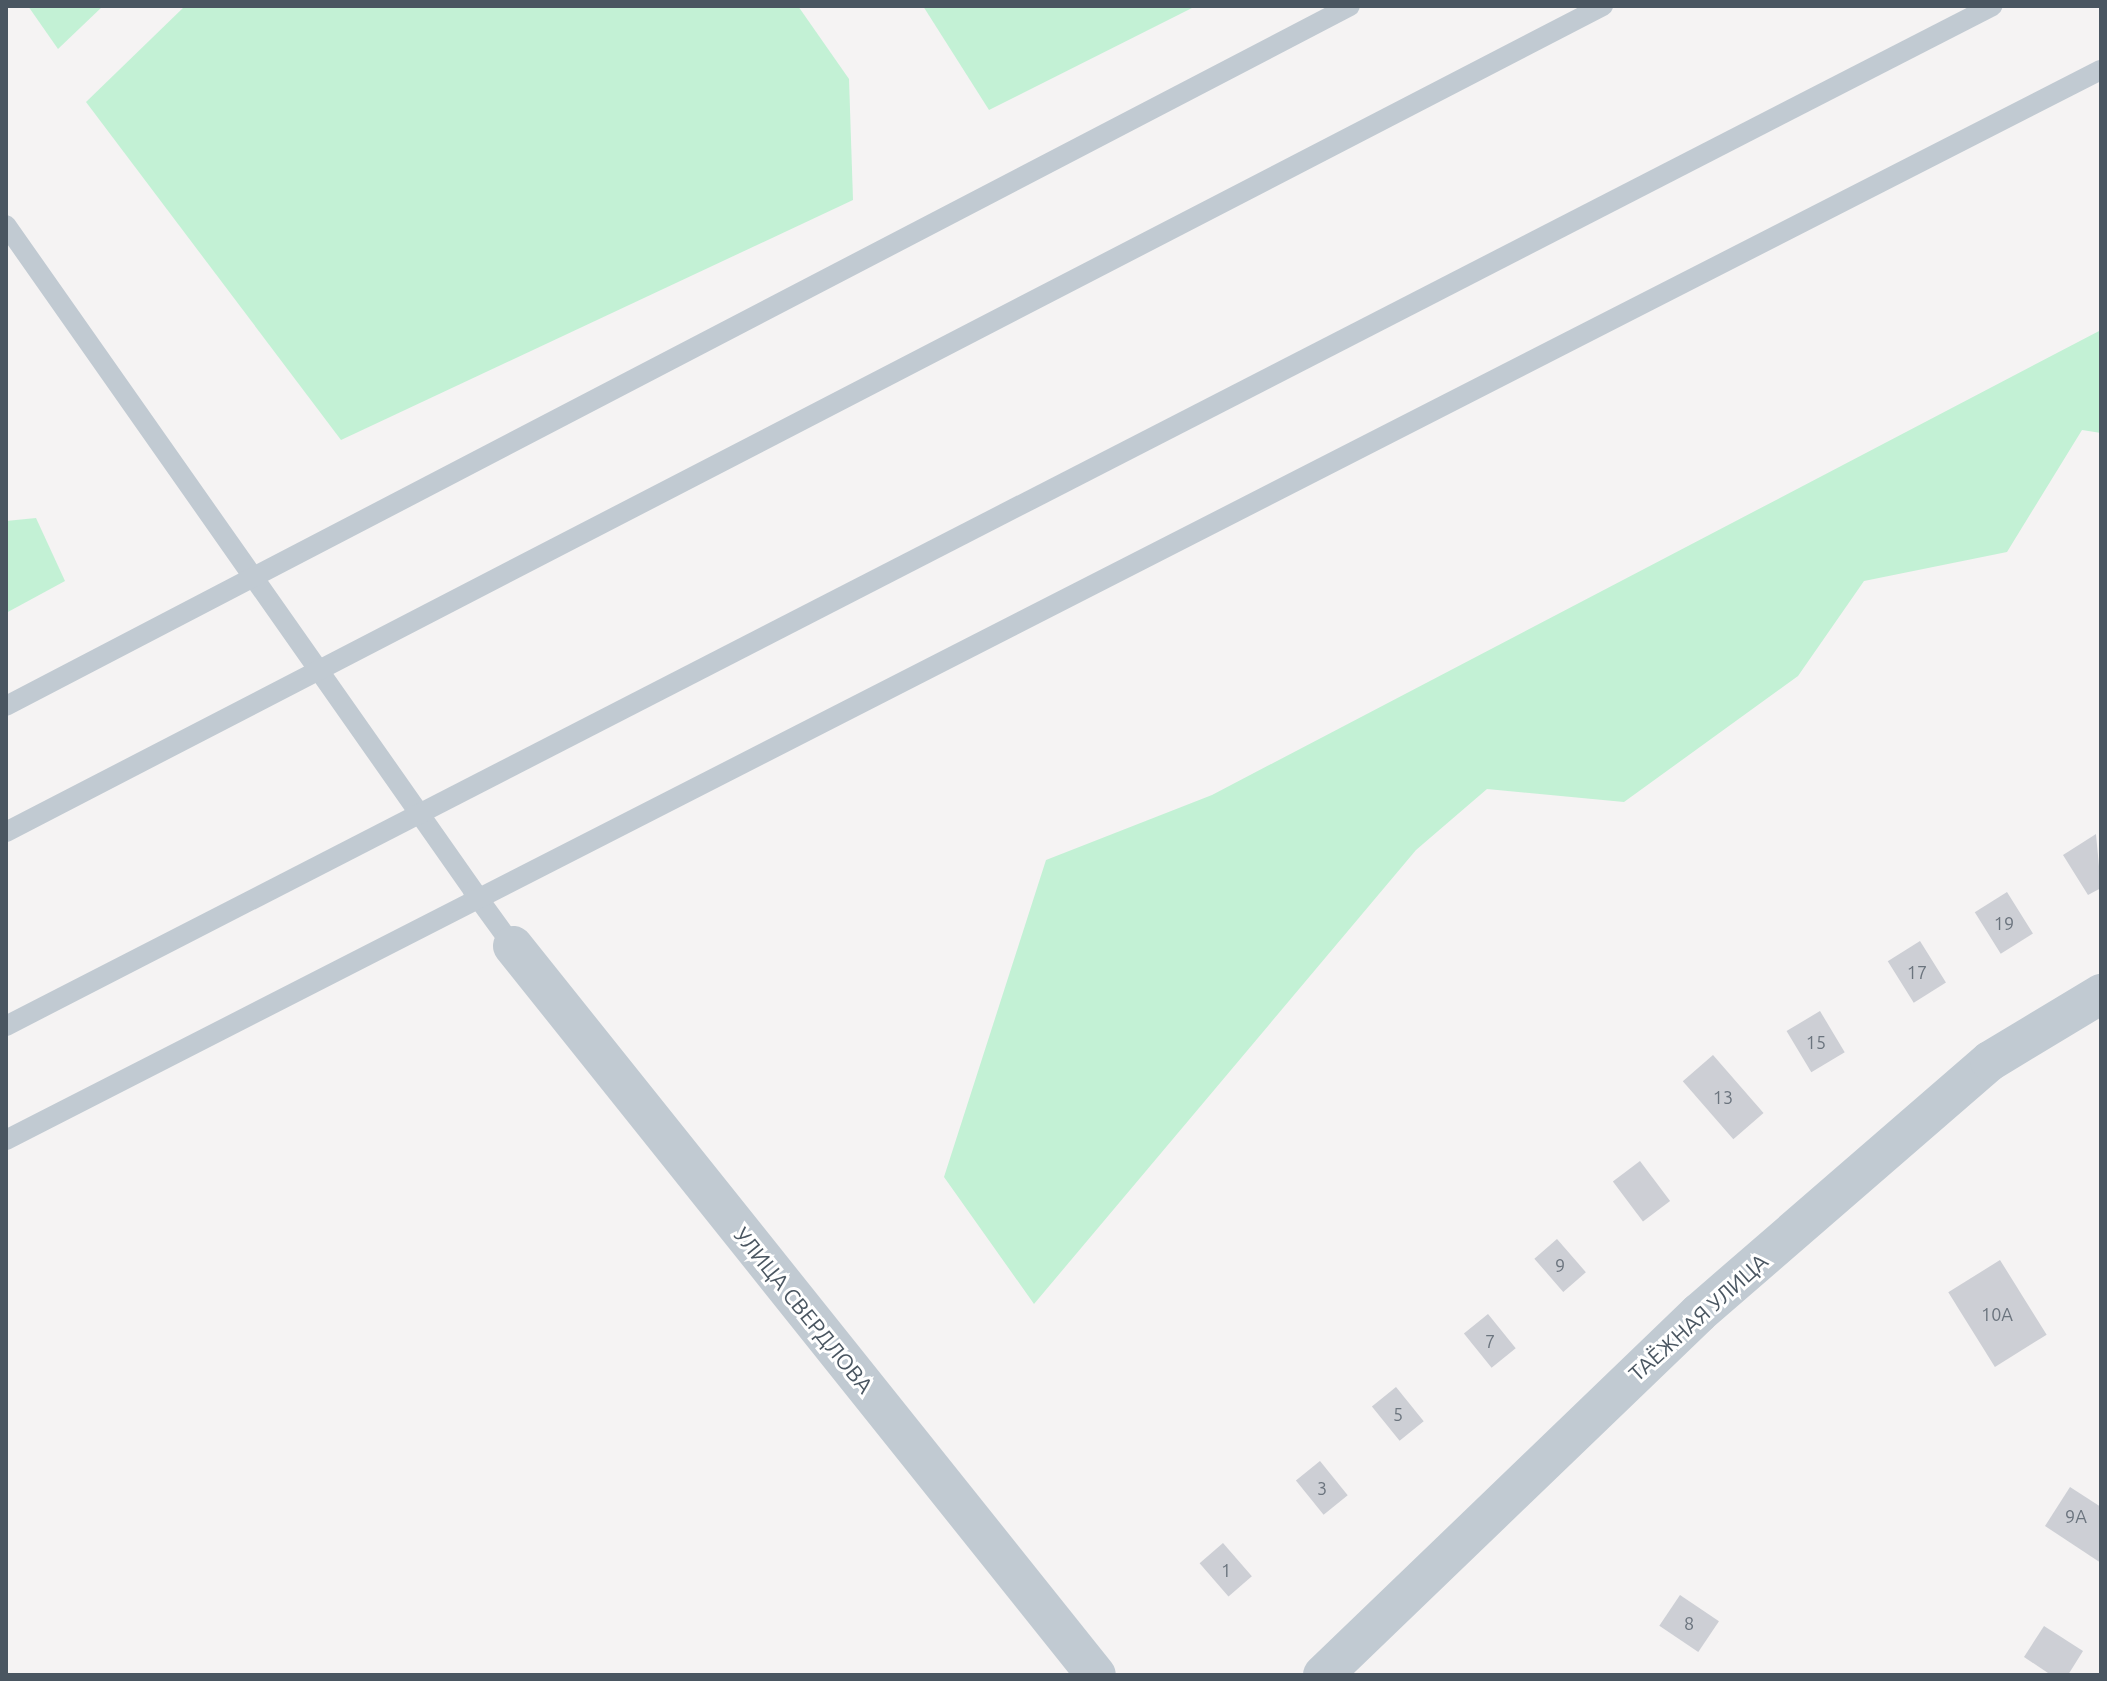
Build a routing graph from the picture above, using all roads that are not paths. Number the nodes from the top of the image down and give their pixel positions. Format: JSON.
{"nodes":[{"id":1,"x":1350,"y":6,"type":"edge"},
{"id":2,"x":1603,"y":6,"type":"edge"},
{"id":3,"x":1992,"y":6,"type":"edge"},
{"id":4,"x":2101,"y":70,"type":"edge"},
{"id":5,"x":6,"y":225,"type":"edge"},
{"id":6,"x":253,"y":577,"type":"junction"},
{"id":7,"x":319,"y":670,"type":"junction"},
{"id":8,"x":6,"y":706,"type":"edge"},
{"id":9,"x":421,"y":816,"type":"junction"},
{"id":10,"x":6,"y":832,"type":"edge"},
{"id":11,"x":480,"y":900,"type":"junction"},
{"id":12,"x":513,"y":946,"type":"joint"},
{"id":13,"x":2101,"y":994,"type":"edge"},
{"id":14,"x":6,"y":1026,"type":"edge"},
{"id":15,"x":6,"y":1140,"type":"edge"},
{"id":16,"x":1096,"y":1675,"type":"edge"},
{"id":17,"x":1323,"y":1675,"type":"edge"}],
"edges":[{"from":1,"to":6,"type":"lane"},
{"from":2,"to":7,"type":"lane"},
{"from":3,"to":9,"type":"lane"},
{"from":4,"to":11,"type":"lane"},
{"from":5,"to":6,"type":"lane"},
{"from":6,"to":7,"type":"lane"},
{"from":6,"to":8,"type":"lane"},
{"from":7,"to":9,"type":"lane"},
{"from":7,"to":10,"type":"lane"},
{"from":9,"to":11,"type":"lane"},
{"from":9,"to":14,"type":"lane"},
{"from":11,"to":12,"type":"lane"},
{"from":11,"to":15,"type":"lane"},
{"from":12,"to":16,"type":"street","name":"УЛИЦА СВЕРДЛОВА"},
{"from":13,"to":17,"type":"street","name":"ТАЁЖНАЯ УЛИЦА"}]}
